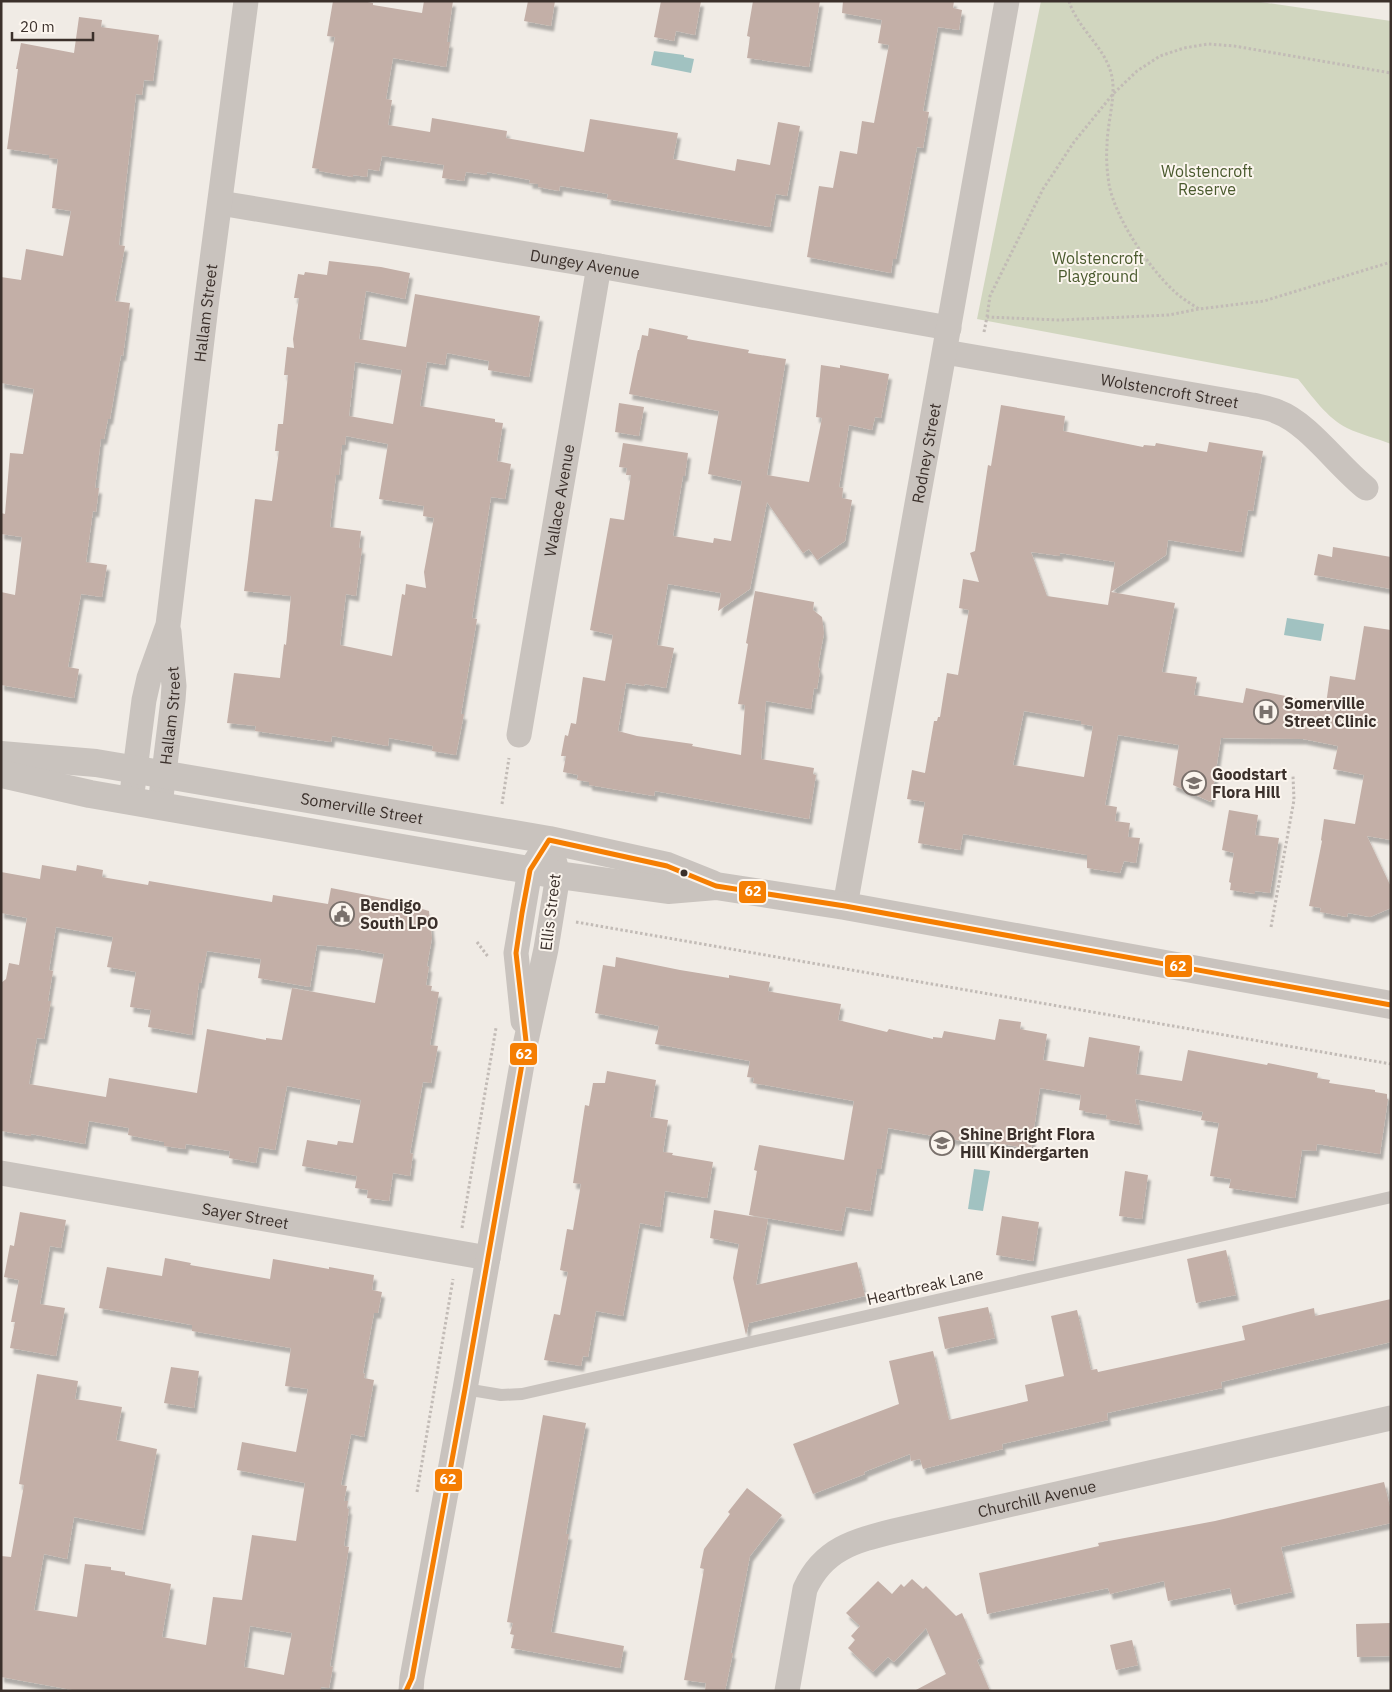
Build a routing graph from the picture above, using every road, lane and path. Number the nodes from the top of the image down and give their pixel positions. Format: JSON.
{"nodes":[{"id":1,"x":246,"y":1,"type":"edge"},
{"id":2,"x":1007,"y":1,"type":"edge"},
{"id":3,"x":1069,"y":1,"type":"edge"},
{"id":4,"x":1391,"y":73,"type":"edge"},
{"id":5,"x":1113,"y":94,"type":"junction"},
{"id":6,"x":220,"y":203,"type":"junction"},
{"id":7,"x":1391,"y":262,"type":"edge"},
{"id":8,"x":599,"y":266,"type":"junction"},
{"id":9,"x":1199,"y":309,"type":"junction"},
{"id":10,"x":987,"y":317,"type":"junction"},
{"id":11,"x":949,"y":328,"type":"junction"},
{"id":12,"x":984,"y":334,"type":"dead end"},
{"id":13,"x":944,"y":352,"type":"junction"},
{"id":14,"x":1366,"y":488,"type":"dead end"},
{"id":15,"x":168,"y":625,"type":"junction"},
{"id":16,"x":520,"y":735,"type":"joint"},
{"id":17,"x":1,"y":755,"type":"edge"},
{"id":18,"x":134,"y":770,"type":"junction"},
{"id":19,"x":1,"y":774,"type":"edge"},
{"id":20,"x":164,"y":775,"type":"junction"},
{"id":21,"x":1293,"y":776,"type":"dead end"},
{"id":22,"x":131,"y":801,"type":"junction"},
{"id":23,"x":160,"y":806,"type":"junction"},
{"id":24,"x":501,"y":812,"type":"dead end"},
{"id":25,"x":549,"y":840,"type":"junction"},
{"id":26,"x":530,"y":870,"type":"junction"},
{"id":27,"x":558,"y":875,"type":"junction"},
{"id":28,"x":716,"y":886,"type":"junction"},
{"id":29,"x":845,"y":906,"type":"junction"},
{"id":30,"x":574,"y":921,"type":"dead end"},
{"id":31,"x":1271,"y":927,"type":"dead end"},
{"id":32,"x":477,"y":942,"type":"dead end"},
{"id":33,"x":492,"y":961,"type":"dead end"},
{"id":34,"x":1391,"y":1006,"type":"edge"},
{"id":35,"x":497,"y":1024,"type":"dead end"},
{"id":36,"x":526,"y":1041,"type":"junction"},
{"id":37,"x":1391,"y":1064,"type":"edge"},
{"id":38,"x":1,"y":1173,"type":"edge"},
{"id":39,"x":1391,"y":1197,"type":"edge"},
{"id":40,"x":458,"y":1252,"type":"junction"},
{"id":41,"x":488,"y":1258,"type":"junction"},
{"id":42,"x":465,"y":1390,"type":"junction"},
{"id":43,"x":1391,"y":1418,"type":"edge"},
{"id":44,"x":416,"y":1495,"type":"dead end"},
{"id":45,"x":409,"y":1687,"type":"edge"},
{"id":46,"x":787,"y":1691,"type":"edge"}],
"edges":[{"from":1,"to":6,"type":"street","name":"Hallam Street"},
{"from":2,"to":11,"type":"street","name":"Rodney Street"},
{"from":3,"to":5,"type":"path"},
{"from":4,"to":5,"type":"path"},
{"from":5,"to":9,"type":"path"},
{"from":5,"to":10,"type":"path"},
{"from":6,"to":8,"type":"street","name":"Dungey Avenue"},
{"from":6,"to":15,"type":"street","name":"Hallam Street"},
{"from":7,"to":9,"type":"path"},
{"from":8,"to":11,"type":"street","name":"Dungey Avenue"},
{"from":8,"to":16,"type":"street","name":"Wallace Avenue"},
{"from":9,"to":10,"type":"path"},
{"from":10,"to":12,"type":"path"},
{"from":11,"to":13,"type":"street","name":"Rodney Street"},
{"from":13,"to":14,"type":"street","name":"Wolstencroft Street"},
{"from":13,"to":29,"type":"street","name":"Rodney Street"},
{"from":15,"to":18,"type":"street","name":"Hallam Street"},
{"from":15,"to":20,"type":"street","name":"Hallam Street"},
{"from":16,"to":24,"type":"path"},
{"from":17,"to":18,"type":"street","name":"Somerville Street"},
{"from":18,"to":20,"type":"street","name":"Somerville Street"},
{"from":18,"to":22,"type":"street","name":"Hallam Street"},
{"from":19,"to":22,"type":"street","name":"Somerville Street"},
{"from":20,"to":23,"type":"street","name":"Hallam Street"},
{"from":20,"to":25,"type":"street","name":"Somerville Street"},
{"from":21,"to":31,"type":"path"},
{"from":22,"to":23,"type":"street","name":"Somerville Street"},
{"from":23,"to":26,"type":"street","name":"Somerville Street"},
{"from":25,"to":26,"type":"street","name":"Ellis Street"},
{"from":25,"to":27,"type":"street","name":"Ellis Street"},
{"from":25,"to":28,"type":"street","name":"Somerville Street"},
{"from":26,"to":27,"type":"street","name":"Somerville Street"},
{"from":26,"to":36,"type":"street","name":"Ellis Street"},
{"from":27,"to":28,"type":"street","name":"Somerville Street"},
{"from":27,"to":36,"type":"street","name":"Ellis Street"},
{"from":28,"to":29,"type":"street","name":"Somerville Street"},
{"from":29,"to":34,"type":"street","name":"Somerville Street"},
{"from":30,"to":37,"type":"path"},
{"from":32,"to":33,"type":"path"},
{"from":35,"to":40,"type":"path"},
{"from":36,"to":41,"type":"street","name":"Ellis Street"},
{"from":38,"to":40,"type":"street","name":"Sayer Street"},
{"from":39,"to":42,"type":"lane","name":"Heartbreak Lane"},
{"from":40,"to":41,"type":"street","name":"Sayer Street"},
{"from":40,"to":44,"type":"path"},
{"from":41,"to":42,"type":"street","name":"Ellis Street"},
{"from":42,"to":45,"type":"street","name":"Ellis Street"},
{"from":43,"to":46,"type":"street","name":"Churchill Avenue"}]}
